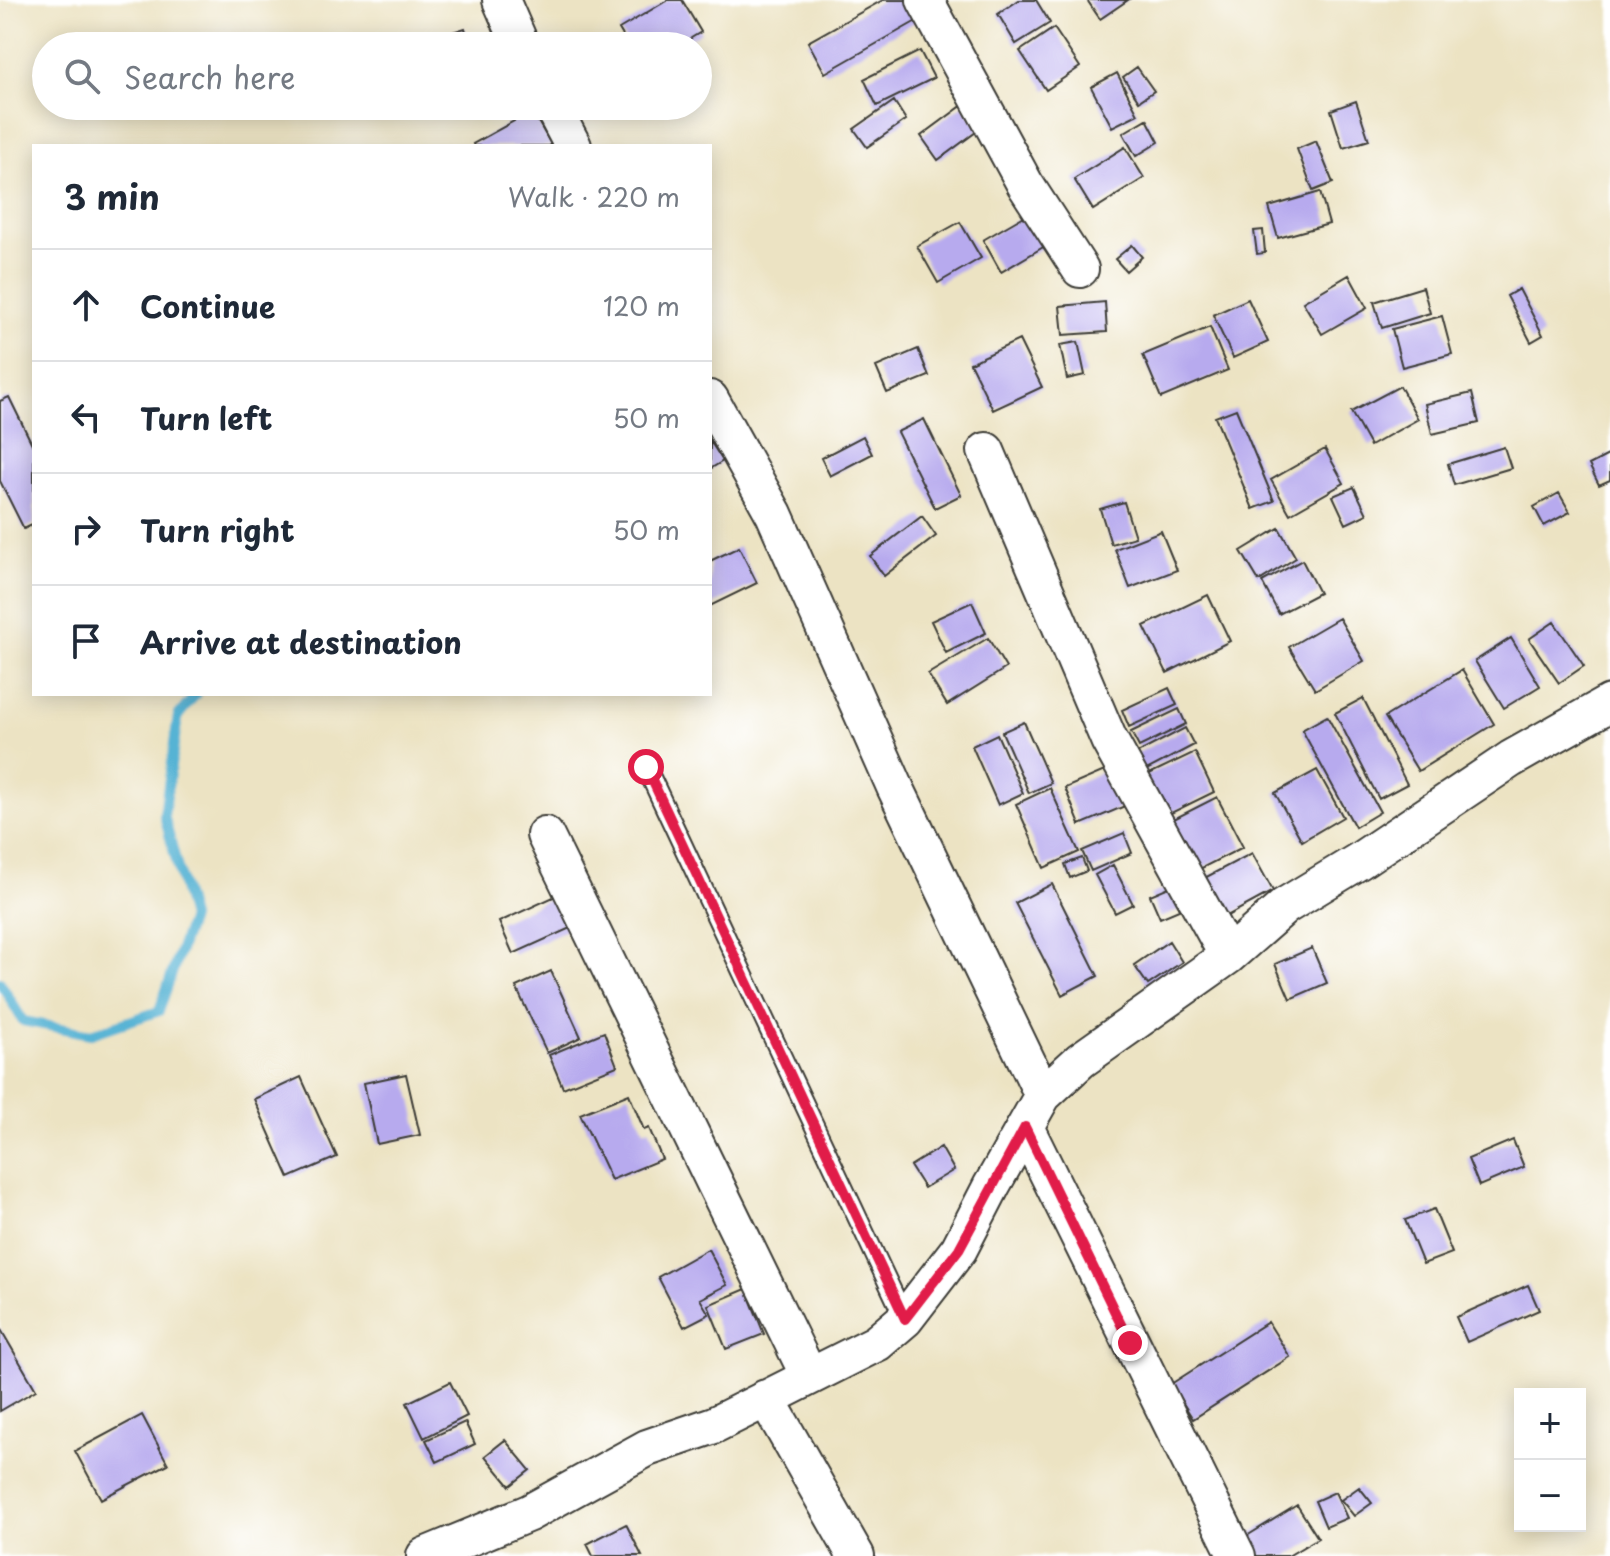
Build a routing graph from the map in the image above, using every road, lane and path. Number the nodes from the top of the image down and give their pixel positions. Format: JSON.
{"nodes":[{"id":1,"x":501,"y":0,"type":"edge"},
{"id":2,"x":925,"y":0,"type":"edge"},
{"id":3,"x":515,"y":32,"type":"edge"},
{"id":4,"x":559,"y":120,"type":"edge"},
{"id":5,"x":572,"y":144,"type":"edge"},
{"id":6,"x":1080,"y":269,"type":"dead end"},
{"id":7,"x":712,"y":403,"type":"edge"},
{"id":8,"x":986,"y":451,"type":"dead end"},
{"id":9,"x":1610,"y":703,"type":"edge"},
{"id":10,"x":646,"y":767,"type":"dead end"},
{"id":11,"x":545,"y":835,"type":"dead end"},
{"id":12,"x":1228,"y":956,"type":"junction"},
{"id":13,"x":1043,"y":1095,"type":"junction"},
{"id":14,"x":1025,"y":1127,"type":"junction"},
{"id":15,"x":905,"y":1319,"type":"junction"},
{"id":16,"x":809,"y":1376,"type":"junction"},
{"id":17,"x":766,"y":1398,"type":"junction"},
{"id":18,"x":425,"y":1556,"type":"edge"},
{"id":19,"x":856,"y":1556,"type":"edge"},
{"id":20,"x":1237,"y":1556,"type":"edge"}],
"edges":[{"from":1,"to":3,"type":"street"},
{"from":2,"to":6,"type":"street"},
{"from":4,"to":5,"type":"street"},
{"from":7,"to":13,"type":"street"},
{"from":8,"to":12,"type":"street"},
{"from":9,"to":12,"type":"street"},
{"from":10,"to":15,"type":"lane"},
{"from":11,"to":16,"type":"street"},
{"from":12,"to":13,"type":"street"},
{"from":13,"to":14,"type":"street"},
{"from":14,"to":15,"type":"street"},
{"from":14,"to":20,"type":"street"},
{"from":15,"to":16,"type":"street"},
{"from":16,"to":17,"type":"street"},
{"from":17,"to":18,"type":"street"},
{"from":17,"to":19,"type":"street"}]}
